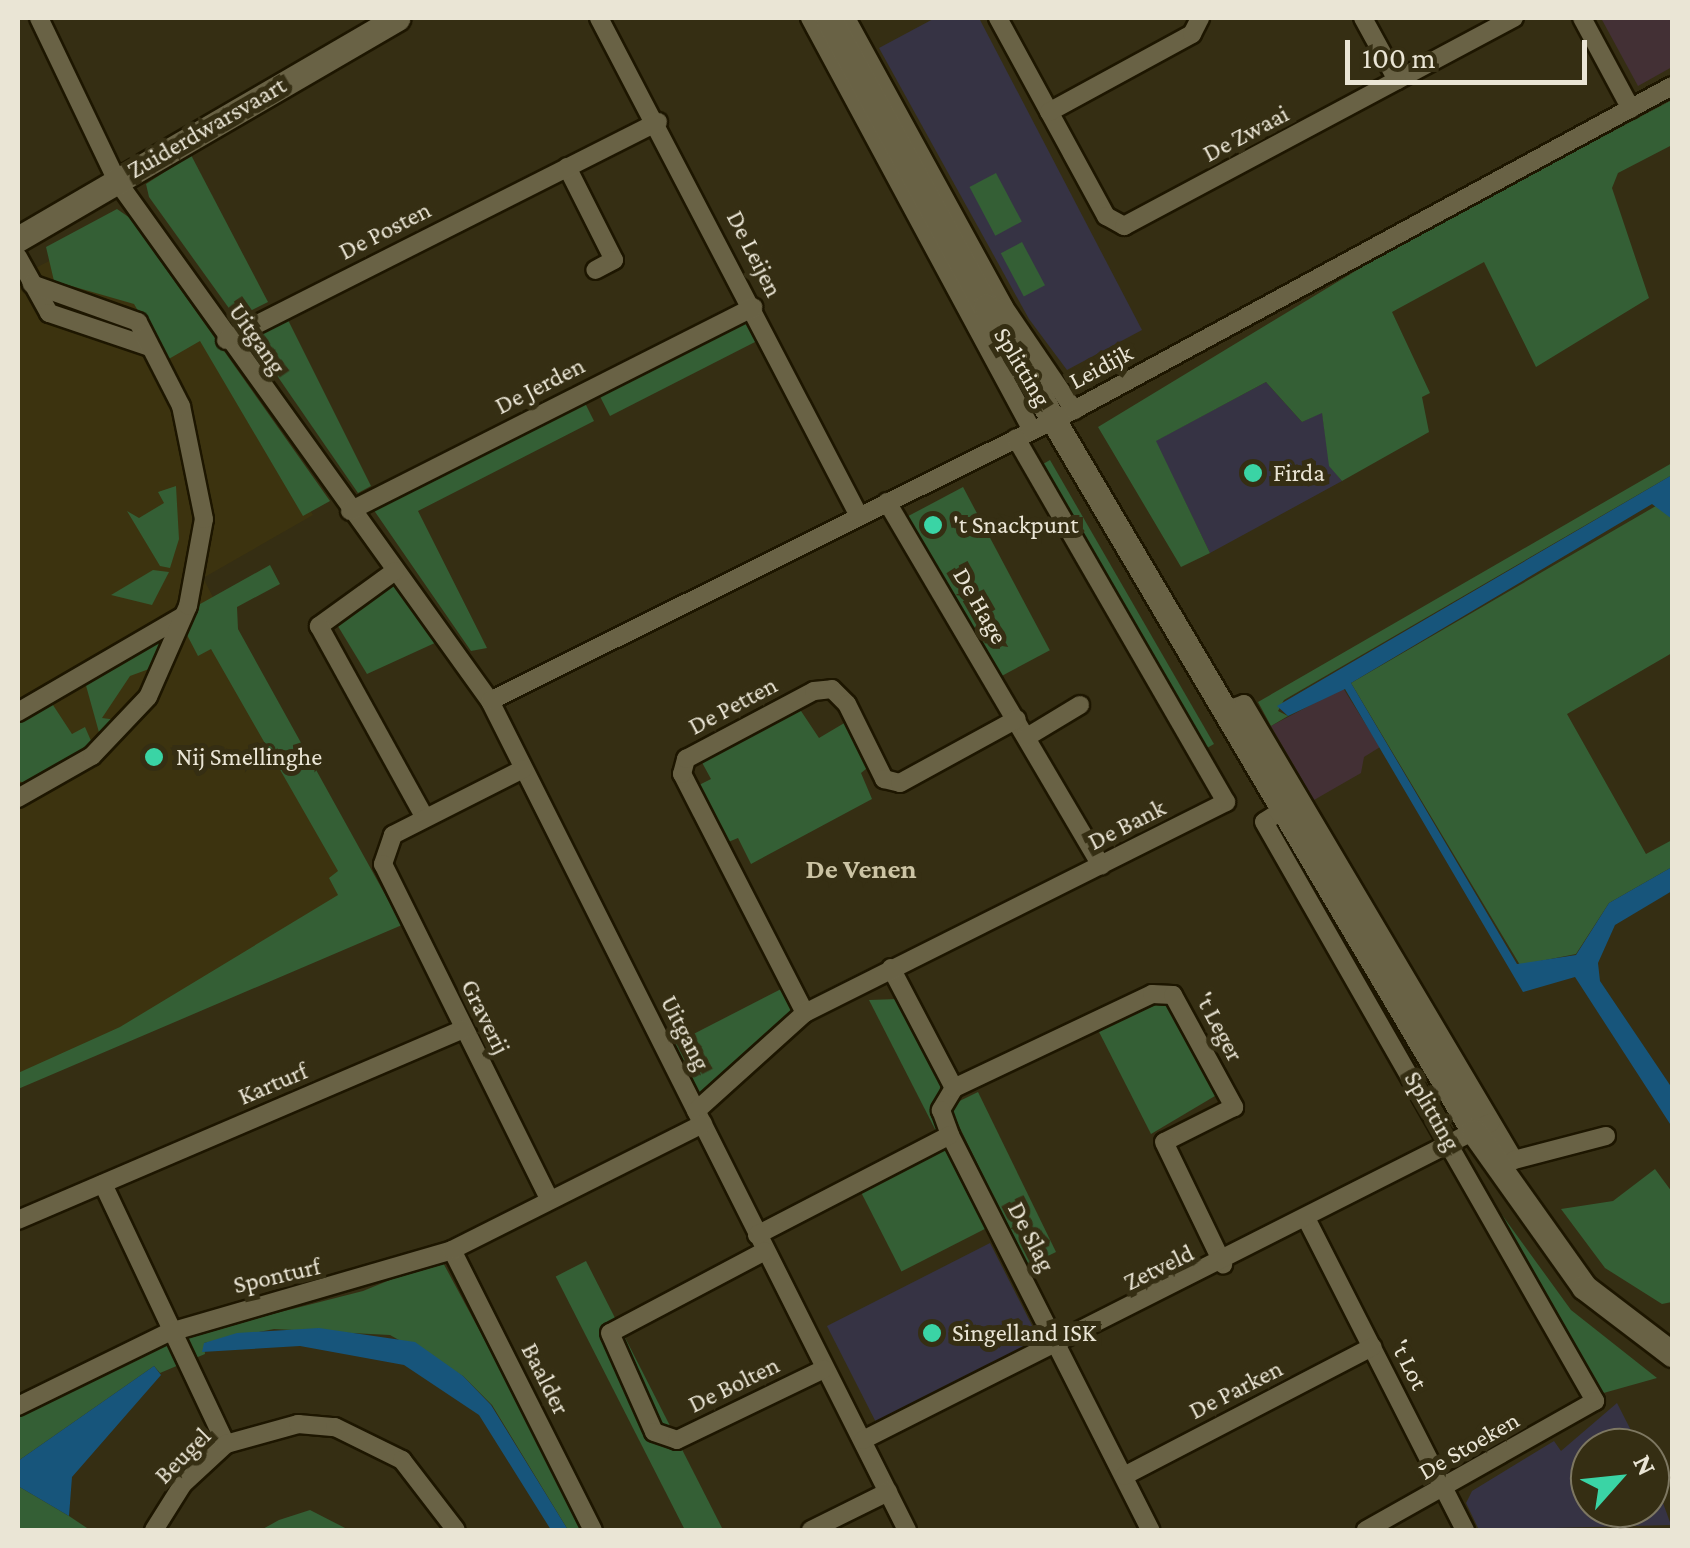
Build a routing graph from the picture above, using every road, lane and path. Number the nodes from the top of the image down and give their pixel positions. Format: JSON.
{"nodes":[{"id":1,"x":40,"y":18,"type":"edge"},
{"id":2,"x":397,"y":18,"type":"edge"},
{"id":3,"x":599,"y":18,"type":"edge"},
{"id":4,"x":810,"y":18,"type":"edge"},
{"id":5,"x":828,"y":18,"type":"edge"},
{"id":6,"x":846,"y":18,"type":"edge"},
{"id":7,"x":998,"y":18,"type":"edge"},
{"id":8,"x":1200,"y":18,"type":"edge"},
{"id":9,"x":1363,"y":18,"type":"edge"},
{"id":10,"x":1514,"y":18,"type":"edge"},
{"id":11,"x":1582,"y":18,"type":"edge"},
{"id":12,"x":1397,"y":80,"type":"junction"},
{"id":13,"x":1672,"y":86,"type":"edge"},
{"id":14,"x":1631,"y":108,"type":"junction"},
{"id":15,"x":1049,"y":112,"type":"junction"},
{"id":16,"x":658,"y":122,"type":"junction"},
{"id":17,"x":567,"y":167,"type":"junction"},
{"id":18,"x":117,"y":181,"type":"junction"},
{"id":19,"x":18,"y":239,"type":"edge"},
{"id":20,"x":18,"y":257,"type":"edge"},
{"id":21,"x":595,"y":270,"type":"dead end"},
{"id":22,"x":49,"y":297,"type":"junction"},
{"id":23,"x":753,"y":306,"type":"junction"},
{"id":24,"x":226,"y":340,"type":"junction"},
{"id":25,"x":149,"y":348,"type":"junction"},
{"id":26,"x":1044,"y":424,"type":"junction"},
{"id":27,"x":887,"y":502,"type":"junction"},
{"id":28,"x":350,"y":512,"type":"junction"},
{"id":29,"x":860,"y":516,"type":"junction"},
{"id":30,"x":395,"y":572,"type":"junction"},
{"id":31,"x":183,"y":616,"type":"junction"},
{"id":32,"x":490,"y":701,"type":"junction"},
{"id":33,"x":1080,"y":706,"type":"dead end"},
{"id":34,"x":1226,"y":711,"type":"junction"},
{"id":35,"x":18,"y":712,"type":"edge"},
{"id":36,"x":1017,"y":720,"type":"junction"},
{"id":37,"x":1027,"y":737,"type":"junction"},
{"id":38,"x":523,"y":768,"type":"junction"},
{"id":39,"x":18,"y":798,"type":"edge"},
{"id":40,"x":425,"y":818,"type":"junction"},
{"id":41,"x":1102,"y":866,"type":"junction"},
{"id":42,"x":891,"y":968,"type":"junction"},
{"id":43,"x":805,"y":1013,"type":"junction"},
{"id":44,"x":463,"y":1029,"type":"junction"},
{"id":45,"x":954,"y":1088,"type":"junction"},
{"id":46,"x":699,"y":1118,"type":"junction"},
{"id":47,"x":1472,"y":1133,"type":"junction"},
{"id":48,"x":950,"y":1135,"type":"junction"},
{"id":49,"x":1606,"y":1136,"type":"dead end"},
{"id":50,"x":104,"y":1184,"type":"junction"},
{"id":51,"x":550,"y":1200,"type":"junction"},
{"id":52,"x":18,"y":1220,"type":"edge"},
{"id":53,"x":1308,"y":1222,"type":"junction"},
{"id":54,"x":762,"y":1243,"type":"junction"},
{"id":55,"x":452,"y":1250,"type":"junction"},
{"id":56,"x":1223,"y":1264,"type":"junction"},
{"id":57,"x":1662,"y":1333,"type":"edge"},
{"id":58,"x":167,"y":1334,"type":"junction"},
{"id":59,"x":1058,"y":1344,"type":"junction"},
{"id":60,"x":1372,"y":1347,"type":"junction"},
{"id":61,"x":1672,"y":1354,"type":"edge"},
{"id":62,"x":824,"y":1369,"type":"junction"},
{"id":63,"x":1596,"y":1401,"type":"joint"},
{"id":64,"x":18,"y":1406,"type":"edge"},
{"id":65,"x":862,"y":1440,"type":"junction"},
{"id":66,"x":226,"y":1444,"type":"junction"},
{"id":67,"x":1124,"y":1476,"type":"junction"},
{"id":68,"x":1444,"y":1491,"type":"junction"},
{"id":69,"x":888,"y":1492,"type":"junction"},
{"id":70,"x":154,"y":1530,"type":"edge"},
{"id":71,"x":456,"y":1530,"type":"edge"},
{"id":72,"x":593,"y":1530,"type":"edge"},
{"id":73,"x":811,"y":1530,"type":"edge"},
{"id":74,"x":907,"y":1530,"type":"edge"},
{"id":75,"x":1150,"y":1530,"type":"edge"},
{"id":76,"x":1366,"y":1530,"type":"edge"},
{"id":77,"x":1466,"y":1530,"type":"edge"}],
"edges":[{"from":1,"to":18,"type":"street","name":"Uitgang"},
{"from":2,"to":18,"type":"main road","name":"Zuiderdwarsvaart"},
{"from":3,"to":16,"type":"street","name":"De Leijen"},
{"from":4,"to":26,"type":"street","name":"Splitting"},
{"from":5,"to":26,"type":"main road","name":"Splitting"},
{"from":6,"to":26,"type":"street","name":"Splitting"},
{"from":7,"to":15,"type":"street"},
{"from":8,"to":15,"type":"street"},
{"from":9,"to":12,"type":"street"},
{"from":10,"to":12,"type":"street","name":"De Zwaai"},
{"from":11,"to":14,"type":"street"},
{"from":12,"to":15,"type":"street","name":"De Zwaai"},
{"from":13,"to":14,"type":"street","name":"Leidijk"},
{"from":14,"to":26,"type":"street","name":"Leidijk"},
{"from":16,"to":17,"type":"street","name":"De Posten"},
{"from":16,"to":23,"type":"street","name":"De Leijen"},
{"from":17,"to":21,"type":"street"},
{"from":17,"to":24,"type":"street","name":"De Posten"},
{"from":18,"to":19,"type":"main road","name":"Zuiderdwarsvaart"},
{"from":18,"to":24,"type":"street","name":"Uitgang"},
{"from":20,"to":22,"type":"street"},
{"from":22,"to":25,"type":"street"},
{"from":22,"to":25,"type":"street"},
{"from":23,"to":28,"type":"street","name":"De Jerden"},
{"from":23,"to":29,"type":"street","name":"De Leijen"},
{"from":24,"to":28,"type":"street","name":"Uitgang"},
{"from":25,"to":31,"type":"street"},
{"from":26,"to":27,"type":"street","name":"Leidijk"},
{"from":26,"to":34,"type":"main road","name":"Splitting"},
{"from":26,"to":41,"type":"street","name":"De Bank"},
{"from":27,"to":29,"type":"street","name":"Leidijk"},
{"from":27,"to":36,"type":"street","name":"De Hage"},
{"from":28,"to":30,"type":"street","name":"Uitgang"},
{"from":29,"to":32,"type":"street","name":"Leidijk"},
{"from":30,"to":32,"type":"street","name":"Uitgang"},
{"from":30,"to":40,"type":"street"},
{"from":31,"to":35,"type":"street"},
{"from":31,"to":39,"type":"street"},
{"from":32,"to":38,"type":"street","name":"Uitgang"},
{"from":33,"to":37,"type":"street"},
{"from":34,"to":47,"type":"main road","name":"Splitting"},
{"from":34,"to":47,"type":"street","name":"Splitting"},
{"from":36,"to":37,"type":"street","name":"De Hage"},
{"from":36,"to":43,"type":"street","name":"De Petten"},
{"from":37,"to":41,"type":"street","name":"De Hage"},
{"from":38,"to":40,"type":"street","name":"Graverij"},
{"from":38,"to":46,"type":"street","name":"Uitgang"},
{"from":40,"to":44,"type":"street","name":"Graverij"},
{"from":41,"to":42,"type":"street","name":"De Bank"},
{"from":42,"to":43,"type":"street","name":"De Bank"},
{"from":42,"to":45,"type":"street"},
{"from":43,"to":46,"type":"street","name":"De Bank"},
{"from":44,"to":50,"type":"street","name":"Karturf"},
{"from":44,"to":51,"type":"street","name":"Graverij"},
{"from":45,"to":48,"type":"street"},
{"from":45,"to":56,"type":"street","name":"'t Leger"},
{"from":46,"to":51,"type":"street"},
{"from":46,"to":54,"type":"street","name":"Uitgang"},
{"from":47,"to":49,"type":"street","name":"Splitting"},
{"from":47,"to":53,"type":"street","name":"Zetveld"},
{"from":47,"to":57,"type":"main road","name":"Splitting"},
{"from":47,"to":63,"type":"street","name":"Splitting"},
{"from":48,"to":54,"type":"street"},
{"from":48,"to":59,"type":"street","name":"De Slag"},
{"from":50,"to":52,"type":"street","name":"Karturf"},
{"from":50,"to":58,"type":"street"},
{"from":51,"to":55,"type":"street","name":"Sponturf"},
{"from":53,"to":56,"type":"street","name":"Zetveld"},
{"from":53,"to":60,"type":"street","name":"'t Lot"},
{"from":54,"to":62,"type":"street","name":"Uitgang"},
{"from":54,"to":62,"type":"street","name":"De Bolten"},
{"from":55,"to":58,"type":"street","name":"Sponturf"},
{"from":55,"to":72,"type":"street","name":"Baalder"},
{"from":56,"to":59,"type":"street","name":"Zetveld"},
{"from":57,"to":61,"type":"main road","name":"Splitting"},
{"from":58,"to":64,"type":"street","name":"Sponturf"},
{"from":58,"to":66,"type":"street"},
{"from":59,"to":65,"type":"street","name":"Zetveld"},
{"from":59,"to":67,"type":"street","name":"De Slag"},
{"from":60,"to":67,"type":"street","name":"De Parken"},
{"from":60,"to":68,"type":"street","name":"'t Lot"},
{"from":62,"to":65,"type":"street","name":"Uitgang"},
{"from":63,"to":68,"type":"street","name":"De Stoeken"},
{"from":65,"to":69,"type":"street","name":"Uitgang"},
{"from":66,"to":70,"type":"street","name":"Beugel"},
{"from":66,"to":71,"type":"street","name":"Beugel"},
{"from":67,"to":75,"type":"street","name":"De Slag"},
{"from":68,"to":76,"type":"street","name":"De Stoeken"},
{"from":68,"to":77,"type":"street","name":"'t Lot"},
{"from":69,"to":73,"type":"street"},
{"from":69,"to":74,"type":"street","name":"Uitgang"}]}
